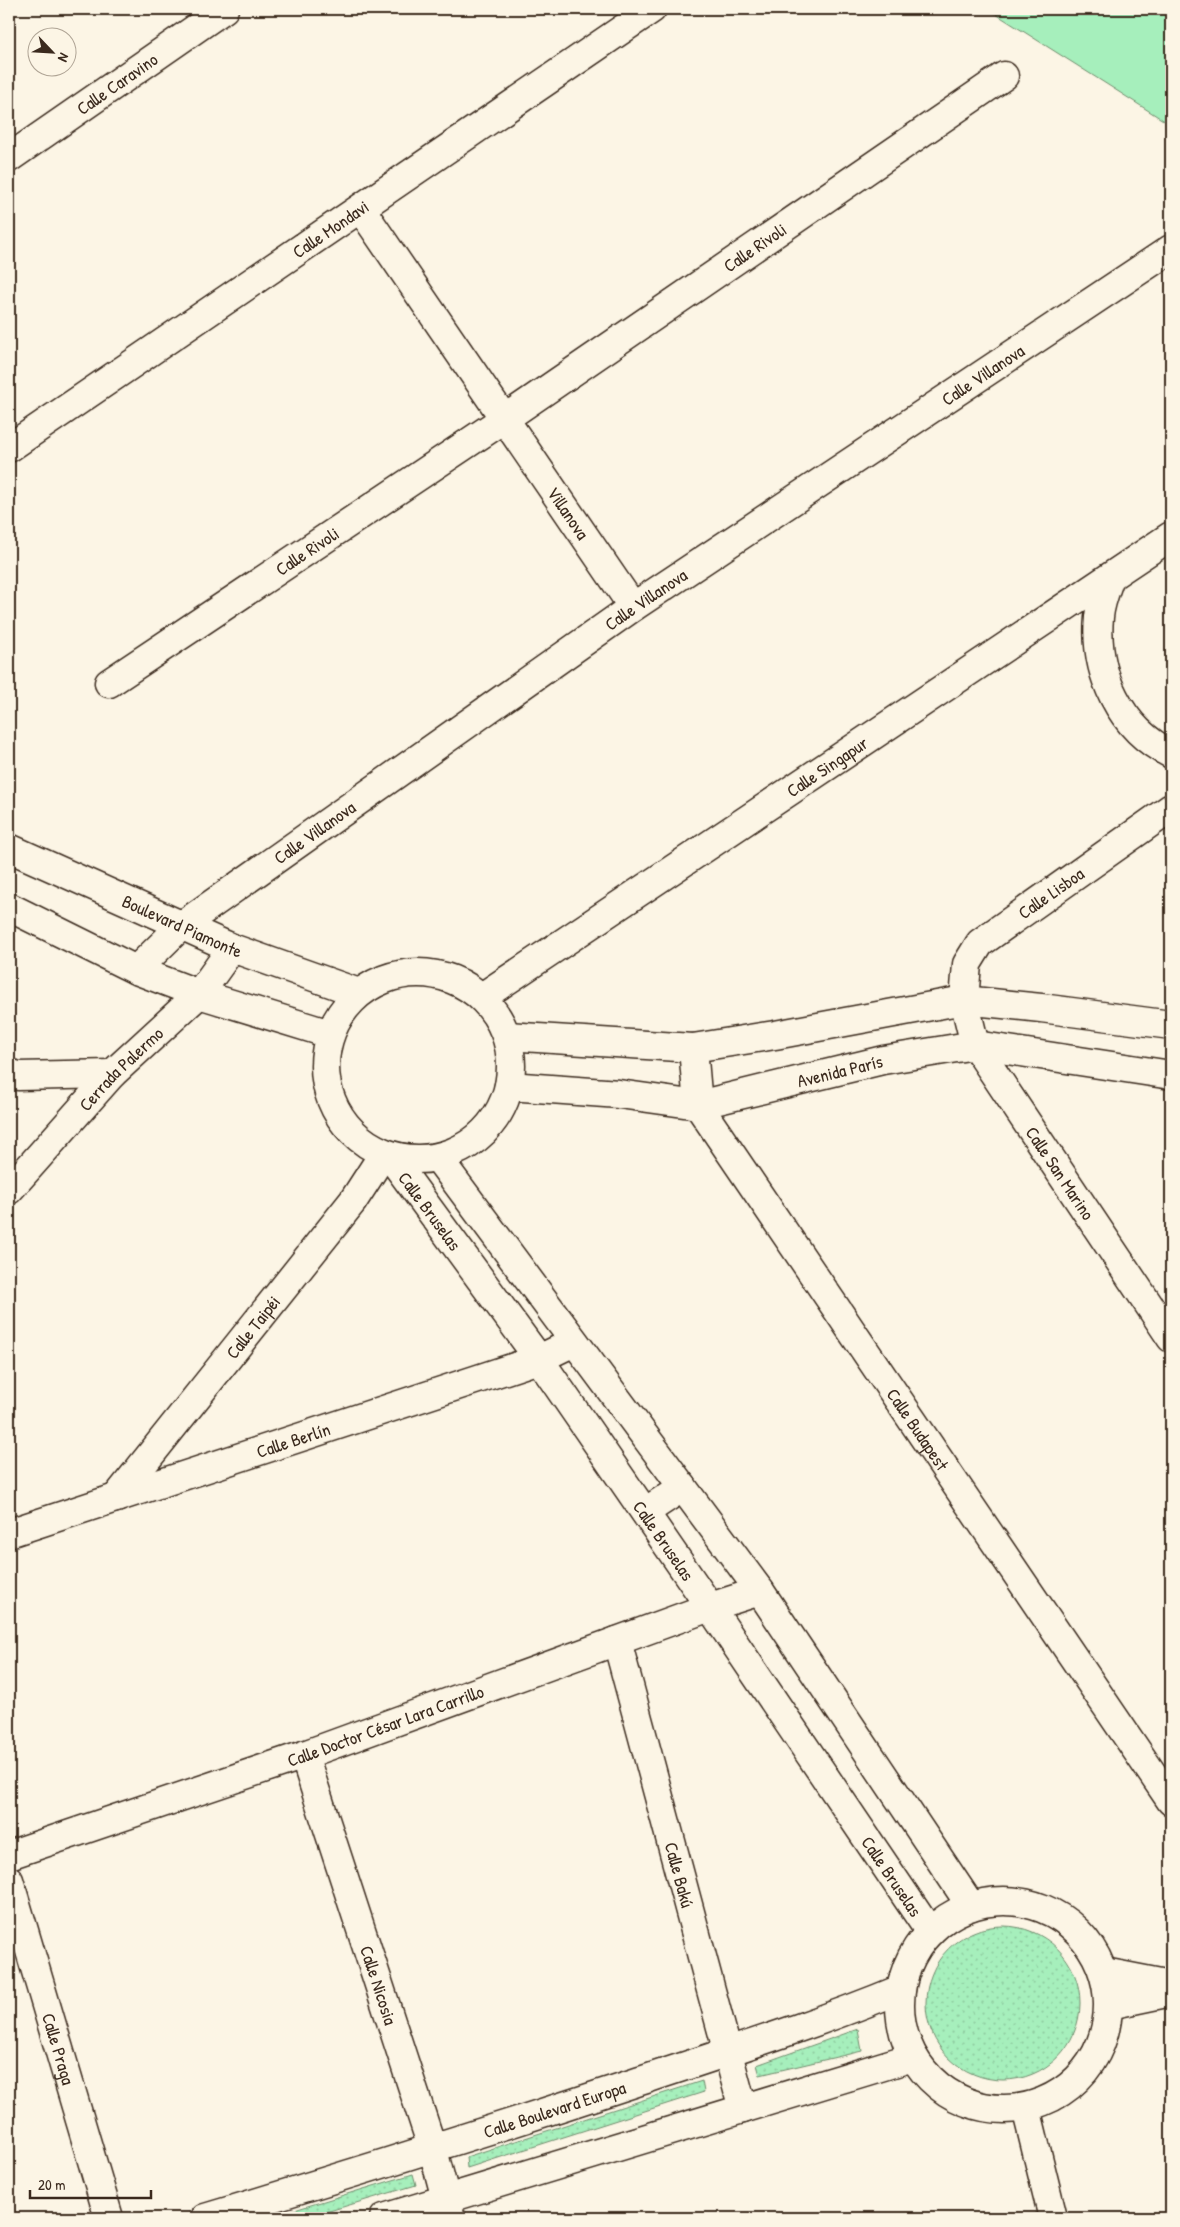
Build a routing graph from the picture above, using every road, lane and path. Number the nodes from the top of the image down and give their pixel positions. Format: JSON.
{"nodes":[{"id":1,"x":224,"y":9,"type":"edge"},
{"id":2,"x":652,"y":9,"type":"edge"},
{"id":3,"x":1004,"y":76,"type":"dead end"},
{"id":4,"x":9,"y":158,"type":"edge"},
{"id":5,"x":362,"y":209,"type":"junction"},
{"id":6,"x":1171,"y":249,"type":"edge"},
{"id":7,"x":504,"y":419,"type":"junction"},
{"id":8,"x":9,"y":448,"type":"edge"},
{"id":9,"x":1171,"y":536,"type":"edge"},
{"id":10,"x":1109,"y":580,"type":"junction"},
{"id":11,"x":633,"y":607,"type":"junction"},
{"id":12,"x":109,"y":683,"type":"dead end"},
{"id":13,"x":1171,"y":754,"type":"edge"},
{"id":14,"x":1171,"y":808,"type":"edge"},
{"id":15,"x":9,"y":848,"type":"edge"},
{"id":16,"x":9,"y":907,"type":"edge"},
{"id":17,"x":181,"y":926,"type":"junction"},
{"id":18,"x":232,"y":948,"type":"junction"},
{"id":19,"x":136,"y":970,"type":"junction"},
{"id":20,"x":359,"y":993,"type":"junction"},
{"id":21,"x":199,"y":994,"type":"junction"},
{"id":22,"x":482,"y":997,"type":"junction"},
{"id":23,"x":964,"y":1000,"type":"junction"},
{"id":24,"x":1171,"y":1025,"type":"edge"},
{"id":25,"x":330,"y":1034,"type":"junction"},
{"id":26,"x":507,"y":1036,"type":"junction"},
{"id":27,"x":975,"y":1045,"type":"junction"},
{"id":28,"x":693,"y":1048,"type":"junction"},
{"id":29,"x":9,"y":1073,"type":"edge"},
{"id":30,"x":112,"y":1074,"type":"junction"},
{"id":31,"x":1171,"y":1075,"type":"edge"},
{"id":32,"x":509,"y":1086,"type":"junction"},
{"id":33,"x":698,"y":1105,"type":"junction"},
{"id":34,"x":387,"y":1155,"type":"junction"},
{"id":35,"x":438,"y":1158,"type":"junction"},
{"id":36,"x":9,"y":1190,"type":"edge"},
{"id":37,"x":1171,"y":1338,"type":"edge"},
{"id":38,"x":574,"y":1342,"type":"junction"},
{"id":39,"x":539,"y":1360,"type":"junction"},
{"id":40,"x":682,"y":1487,"type":"junction"},
{"id":41,"x":116,"y":1498,"type":"junction"},
{"id":42,"x":645,"y":1512,"type":"junction"},
{"id":43,"x":9,"y":1533,"type":"edge"},
{"id":44,"x":760,"y":1592,"type":"junction"},
{"id":45,"x":710,"y":1607,"type":"junction"},
{"id":46,"x":617,"y":1641,"type":"junction"},
{"id":47,"x":304,"y":1755,"type":"junction"},
{"id":48,"x":1171,"y":1801,"type":"edge"},
{"id":49,"x":9,"y":1855,"type":"edge"},
{"id":50,"x":9,"y":1880,"type":"edge"},
{"id":51,"x":971,"y":1906,"type":"junction"},
{"id":52,"x":930,"y":1932,"type":"junction"},
{"id":53,"x":1104,"y":1972,"type":"junction"},
{"id":54,"x":1171,"y":1985,"type":"edge"},
{"id":55,"x":901,"y":1989,"type":"junction"},
{"id":56,"x":1171,"y":1992,"type":"edge"},
{"id":57,"x":1109,"y":2005,"type":"junction"},
{"id":58,"x":727,"y":2052,"type":"junction"},
{"id":59,"x":913,"y":2057,"type":"junction"},
{"id":60,"x":1026,"y":2108,"type":"junction"},
{"id":61,"x":743,"y":2109,"type":"junction"},
{"id":62,"x":433,"y":2150,"type":"junction"},
{"id":63,"x":449,"y":2209,"type":"edge"},
{"id":64,"x":108,"y":2218,"type":"edge"},
{"id":65,"x":205,"y":2218,"type":"edge"},
{"id":66,"x":384,"y":2218,"type":"edge"},
{"id":67,"x":1053,"y":2218,"type":"edge"}],
"edges":[{"from":1,"to":4,"type":"street","name":"Calle Caravino"},
{"from":2,"to":5,"type":"street","name":"Calle Mondavi"},
{"from":3,"to":7,"type":"street","name":"Calle Rivoli"},
{"from":5,"to":7,"type":"street"},
{"from":5,"to":8,"type":"street","name":"Calle Mondavi"},
{"from":6,"to":11,"type":"street","name":"Calle Villanova"},
{"from":7,"to":11,"type":"street","name":"Villanova"},
{"from":7,"to":12,"type":"street","name":"Calle Rivoli"},
{"from":9,"to":10,"type":"street","name":"Calle Singapur"},
{"from":10,"to":13,"type":"street"},
{"from":10,"to":22,"type":"street","name":"Calle Singapur"},
{"from":11,"to":17,"type":"street","name":"Calle Villanova"},
{"from":14,"to":23,"type":"street","name":"Calle Lisboa"},
{"from":15,"to":17,"type":"street","name":"Boulevard Piamonte"},
{"from":16,"to":19,"type":"street"},
{"from":17,"to":18,"type":"street","name":"Boulevard Piamonte"},
{"from":17,"to":19,"type":"street","name":"Calle Villanova"},
{"from":18,"to":20,"type":"street","name":"Boulevard Piamonte"},
{"from":18,"to":21,"type":"street","name":"Cerrada Palermo"},
{"from":19,"to":21,"type":"street"},
{"from":20,"to":22,"type":"street"},
{"from":20,"to":25,"type":"street"},
{"from":21,"to":25,"type":"street"},
{"from":21,"to":30,"type":"street","name":"Cerrada Palermo"},
{"from":22,"to":26,"type":"street"},
{"from":23,"to":24,"type":"street"},
{"from":23,"to":27,"type":"street","name":"Calle San Marino"},
{"from":23,"to":28,"type":"street"},
{"from":25,"to":34,"type":"street"},
{"from":26,"to":28,"type":"street"},
{"from":26,"to":32,"type":"street"},
{"from":27,"to":31,"type":"street","name":"Avenida París"},
{"from":27,"to":33,"type":"street","name":"Avenida París"},
{"from":27,"to":37,"type":"street","name":"Calle San Marino"},
{"from":28,"to":33,"type":"street","name":"Calle Budapest"},
{"from":29,"to":30,"type":"street"},
{"from":30,"to":36,"type":"street","name":"Cerrada Palermo"},
{"from":32,"to":33,"type":"street","name":"Avenida París"},
{"from":32,"to":35,"type":"street"},
{"from":33,"to":48,"type":"street","name":"Calle Budapest"},
{"from":34,"to":35,"type":"street"},
{"from":34,"to":39,"type":"street","name":"Calle Bruselas"},
{"from":34,"to":41,"type":"street","name":"Calle Taipéi"},
{"from":35,"to":38,"type":"street"},
{"from":38,"to":39,"type":"street","name":"Calle Berlín"},
{"from":38,"to":40,"type":"street"},
{"from":39,"to":41,"type":"street","name":"Calle Berlín"},
{"from":39,"to":42,"type":"street","name":"Calle Bruselas"},
{"from":40,"to":42,"type":"street"},
{"from":40,"to":44,"type":"street"},
{"from":41,"to":43,"type":"street","name":"Calle Berlín"},
{"from":42,"to":45,"type":"street","name":"Calle Bruselas"},
{"from":44,"to":45,"type":"street","name":"Calle Doctor César Lara Carrillo"},
{"from":44,"to":51,"type":"street"},
{"from":45,"to":46,"type":"street","name":"Calle Doctor César Lara Carrillo"},
{"from":45,"to":52,"type":"street","name":"Calle Bruselas"},
{"from":46,"to":47,"type":"street","name":"Calle Doctor César Lara Carrillo"},
{"from":46,"to":58,"type":"street","name":"Calle Bakú"},
{"from":47,"to":49,"type":"street","name":"Calle Doctor César Lara Carrillo"},
{"from":47,"to":62,"type":"street","name":"Calle Nicosia"},
{"from":50,"to":64,"type":"street","name":"Calle Praga"},
{"from":51,"to":52,"type":"street"},
{"from":51,"to":53,"type":"street"},
{"from":52,"to":55,"type":"street"},
{"from":53,"to":54,"type":"street"},
{"from":53,"to":57,"type":"street"},
{"from":55,"to":58,"type":"street","name":"Calle Boulevard Europa"},
{"from":55,"to":59,"type":"street"},
{"from":56,"to":57,"type":"street"},
{"from":57,"to":60,"type":"street"},
{"from":58,"to":61,"type":"street","name":"Calle Bakú"},
{"from":58,"to":62,"type":"street","name":"Calle Boulevard Europa"},
{"from":59,"to":60,"type":"street"},
{"from":59,"to":61,"type":"street"},
{"from":60,"to":67,"type":"street"},
{"from":61,"to":63,"type":"street"},
{"from":62,"to":63,"type":"street","name":"Calle Nicosia"},
{"from":62,"to":65,"type":"street","name":"Calle Boulevard Europa"},
{"from":63,"to":66,"type":"street"}]}
